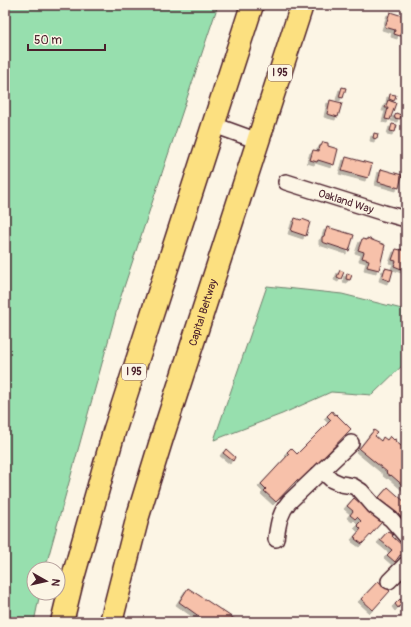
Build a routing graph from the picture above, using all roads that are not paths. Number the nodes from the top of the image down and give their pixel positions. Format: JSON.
{"nodes":[{"id":1,"x":252,"y":5,"type":"edge"},
{"id":2,"x":302,"y":5,"type":"edge"},
{"id":3,"x":214,"y":125,"type":"junction"},
{"id":4,"x":258,"y":141,"type":"junction"},
{"id":5,"x":286,"y":182,"type":"dead end"},
{"id":6,"x":406,"y":219,"type":"edge"},
{"id":7,"x":352,"y":443,"type":"dead end"},
{"id":8,"x":322,"y":471,"type":"junction"},
{"id":9,"x":406,"y":536,"type":"edge"},
{"id":10,"x":276,"y":540,"type":"dead end"},
{"id":11,"x":406,"y":564,"type":"edge"},
{"id":12,"x":389,"y":581,"type":"dead end"},
{"id":13,"x":62,"y":622,"type":"edge"},
{"id":14,"x":111,"y":622,"type":"edge"}],
"edges":[{"from":1,"to":3,"type":"highway","number":"I 95"},
{"from":2,"to":4,"type":"highway","name":"Capital Beltway","number":"I 95"},
{"from":3,"to":4,"type":"street"},
{"from":3,"to":13,"type":"highway","number":"I 95"},
{"from":4,"to":14,"type":"highway","name":"Capital Beltway","number":"I 95"},
{"from":5,"to":6,"type":"street","name":"Oakland Way"},
{"from":7,"to":8,"type":"street"},
{"from":8,"to":9,"type":"street"},
{"from":8,"to":10,"type":"street"},
{"from":11,"to":12,"type":"street"}]}
